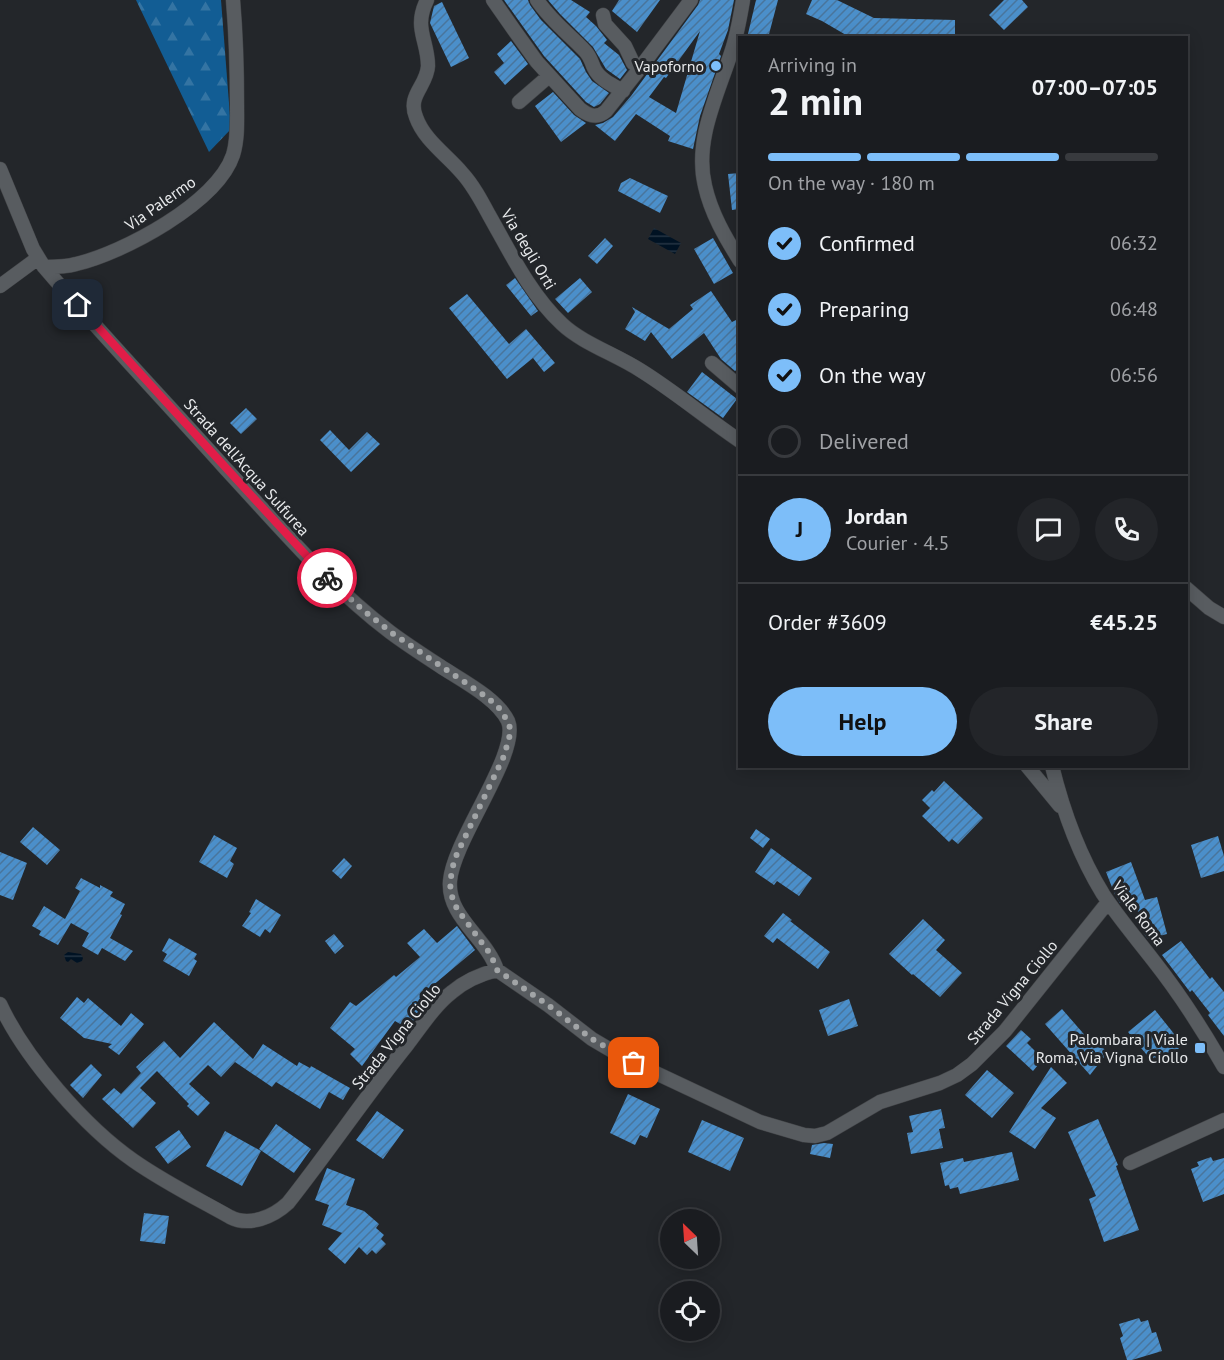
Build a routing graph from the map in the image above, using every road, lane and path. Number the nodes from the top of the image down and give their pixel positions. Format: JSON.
{"nodes":[{"id":1,"x":233,"y":0,"type":"edge"},
{"id":2,"x":428,"y":0,"type":"edge"},
{"id":3,"x":493,"y":0,"type":"edge"},
{"id":4,"x":537,"y":0,"type":"edge"},
{"id":5,"x":691,"y":0,"type":"edge"},
{"id":6,"x":744,"y":0,"type":"edge"},
{"id":7,"x":603,"y":15,"type":"dead end"},
{"id":8,"x":633,"y":63,"type":"dead end"},
{"id":9,"x":549,"y":76,"type":"junction"},
{"id":10,"x":622,"y":91,"type":"junction"},
{"id":11,"x":519,"y":102,"type":"dead end"},
{"id":12,"x":0,"y":169,"type":"edge"},
{"id":13,"x":738,"y":258,"type":"edge"},
{"id":14,"x":41,"y":262,"type":"junction"},
{"id":15,"x":0,"y":286,"type":"edge"},
{"id":16,"x":712,"y":363,"type":"dead end"},
{"id":17,"x":738,"y":385,"type":"edge"},
{"id":18,"x":738,"y":440,"type":"edge"},
{"id":19,"x":1188,"y":590,"type":"edge"},
{"id":20,"x":1224,"y":617,"type":"edge"},
{"id":21,"x":1029,"y":768,"type":"edge"},
{"id":22,"x":1053,"y":768,"type":"edge"},
{"id":23,"x":1065,"y":812,"type":"junction"},
{"id":24,"x":1108,"y":902,"type":"junction"},
{"id":25,"x":497,"y":970,"type":"junction"},
{"id":26,"x":0,"y":1004,"type":"edge"},
{"id":27,"x":1224,"y":1067,"type":"edge"},
{"id":28,"x":1224,"y":1120,"type":"edge"},
{"id":29,"x":1130,"y":1163,"type":"dead end"}],
"edges":[{"from":1,"to":14,"type":"street","name":"Via Palermo"},
{"from":2,"to":18,"type":"street","name":"Via degli Orti"},
{"from":3,"to":9,"type":"street"},
{"from":4,"to":10,"type":"street"},
{"from":5,"to":10,"type":"street"},
{"from":6,"to":13,"type":"street"},
{"from":7,"to":8,"type":"street"},
{"from":9,"to":10,"type":"street"},
{"from":9,"to":11,"type":"street"},
{"from":12,"to":14,"type":"street","name":"Strada dell'Acqua Sulfurea"},
{"from":14,"to":15,"type":"street"},
{"from":14,"to":25,"type":"street","name":"Strada dell'Acqua Sulfurea"},
{"from":16,"to":17,"type":"street"},
{"from":19,"to":20,"type":"street"},
{"from":21,"to":23,"type":"street"},
{"from":22,"to":23,"type":"street","name":"Viale Roma"},
{"from":23,"to":24,"type":"street","name":"Viale Roma"},
{"from":24,"to":25,"type":"street","name":"Strada Vigna Ciollo"},
{"from":24,"to":27,"type":"street","name":"Viale Roma"},
{"from":25,"to":26,"type":"street","name":"Strada Vigna Ciollo"},
{"from":28,"to":29,"type":"street"}]}
